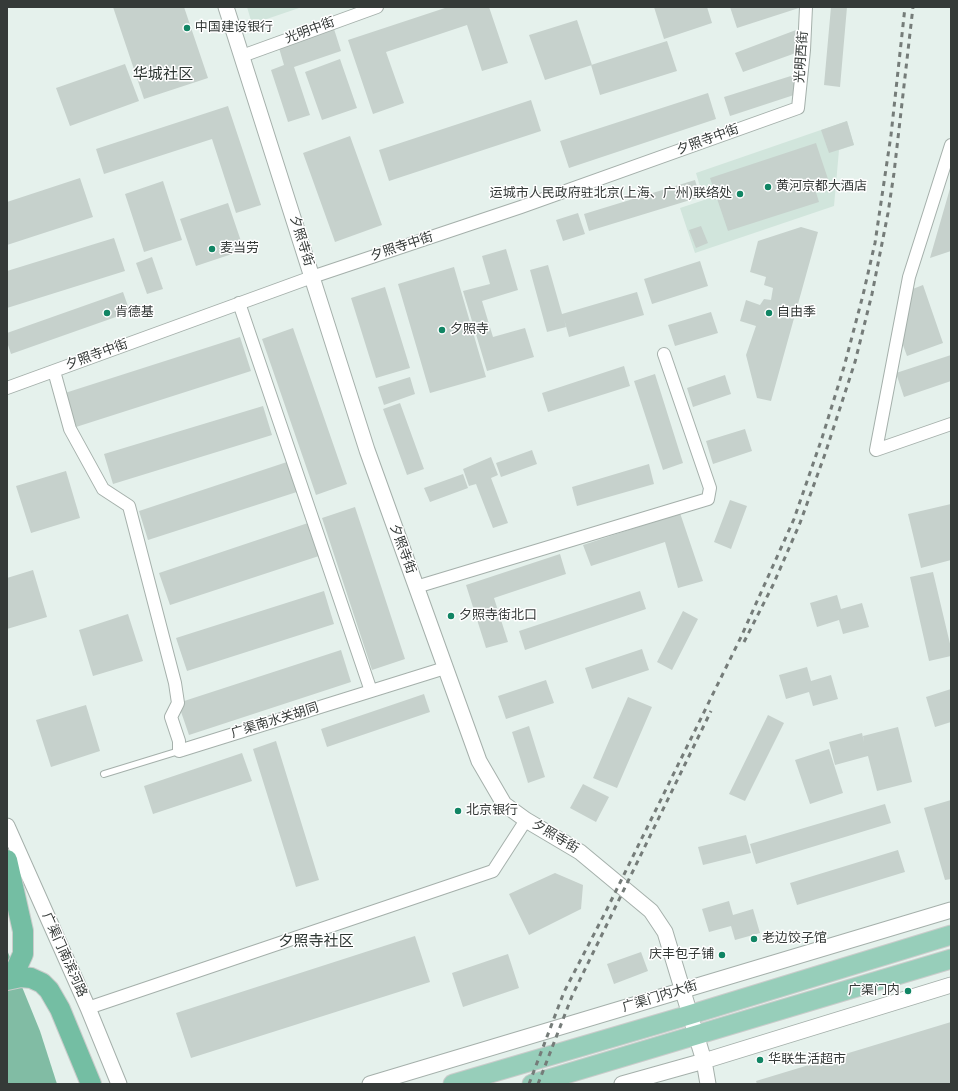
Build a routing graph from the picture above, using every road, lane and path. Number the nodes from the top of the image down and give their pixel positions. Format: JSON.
{"nodes":[{"id":1,"x":226,"y":7,"type":"edge"},
{"id":2,"x":377,"y":7,"type":"edge"},
{"id":3,"x":806,"y":7,"type":"edge"},
{"id":4,"x":242,"y":56,"type":"junction"},
{"id":5,"x":798,"y":108,"type":"joint"},
{"id":6,"x":951,"y":145,"type":"edge"},
{"id":7,"x":312,"y":277,"type":"junction"},
{"id":8,"x":239,"y":303,"type":"junction"},
{"id":9,"x":664,"y":354,"type":"dead end"},
{"id":10,"x":54,"y":371,"type":"junction"},
{"id":11,"x":7,"y":388,"type":"edge"},
{"id":12,"x":951,"y":424,"type":"edge"},
{"id":13,"x":416,"y":587,"type":"junction"},
{"id":14,"x":445,"y":668,"type":"junction"},
{"id":15,"x":372,"y":691,"type":"junction"},
{"id":16,"x":180,"y":751,"type":"junction"},
{"id":17,"x":104,"y":774,"type":"dead end"},
{"id":18,"x":526,"y":820,"type":"junction"},
{"id":19,"x":7,"y":826,"type":"edge"},
{"id":20,"x":7,"y":860,"type":"edge"},
{"id":21,"x":951,"y":910,"type":"edge"},
{"id":22,"x":951,"y":935,"type":"edge"},
{"id":23,"x":951,"y":959,"type":"edge"},
{"id":24,"x":10,"y":979,"type":"edge"},
{"id":25,"x":951,"y":985,"type":"edge"},
{"id":26,"x":682,"y":991,"type":"junction"},
{"id":27,"x":88,"y":1008,"type":"junction"},
{"id":28,"x":689,"y":1015,"type":"junction"},
{"id":29,"x":696,"y":1036,"type":"junction"},
{"id":30,"x":704,"y":1062,"type":"junction"},
{"id":31,"x":91,"y":1084,"type":"edge"},
{"id":32,"x":119,"y":1084,"type":"edge"},
{"id":33,"x":370,"y":1084,"type":"edge"},
{"id":34,"x":453,"y":1084,"type":"edge"},
{"id":35,"x":532,"y":1084,"type":"edge"},
{"id":36,"x":622,"y":1084,"type":"edge"},
{"id":37,"x":708,"y":1084,"type":"edge"}],
"edges":[{"from":1,"to":4,"type":"street","name":"夕照寺街"},
{"from":2,"to":4,"type":"street","name":"光明中街"},
{"from":3,"to":5,"type":"street","name":"光明西街"},
{"from":4,"to":7,"type":"street","name":"夕照寺街"},
{"from":5,"to":7,"type":"street","name":"夕照寺中街"},
{"from":6,"to":12,"type":"street"},
{"from":7,"to":8,"type":"street","name":"夕照寺中街"},
{"from":7,"to":13,"type":"street","name":"夕照寺街"},
{"from":8,"to":10,"type":"street","name":"夕照寺中街"},
{"from":8,"to":15,"type":"street"},
{"from":9,"to":13,"type":"street"},
{"from":10,"to":11,"type":"street","name":"夕照寺中街"},
{"from":10,"to":16,"type":"street"},
{"from":13,"to":14,"type":"street","name":"夕照寺街"},
{"from":14,"to":15,"type":"street","name":"广渠南水关胡同"},
{"from":14,"to":18,"type":"street","name":"夕照寺街"},
{"from":15,"to":16,"type":"street","name":"广渠南水关胡同"},
{"from":16,"to":17,"type":"lane","name":"广渠南水关胡同"},
{"from":18,"to":26,"type":"street","name":"夕照寺街"},
{"from":18,"to":27,"type":"street"},
{"from":19,"to":27,"type":"street","name":"广渠门南滨河路"},
{"from":20,"to":24,"type":"highway"},
{"from":21,"to":26,"type":"street","name":"广渠门内大街"},
{"from":22,"to":28,"type":"main road","name":"广渠门内大街"},
{"from":23,"to":29,"type":"main road"},
{"from":24,"to":31,"type":"highway"},
{"from":25,"to":30,"type":"street"},
{"from":26,"to":28,"type":"street","name":"夕照寺街"},
{"from":26,"to":33,"type":"street","name":"广渠门内大街"},
{"from":27,"to":32,"type":"street","name":"广渠门南滨河路"},
{"from":28,"to":29,"type":"street","name":"夕照寺街"},
{"from":28,"to":34,"type":"main road","name":"广渠门内大街"},
{"from":29,"to":30,"type":"street","name":"夕照寺街"},
{"from":29,"to":35,"type":"main road"},
{"from":30,"to":36,"type":"street"},
{"from":30,"to":37,"type":"street","name":"夕照寺街"}]}
